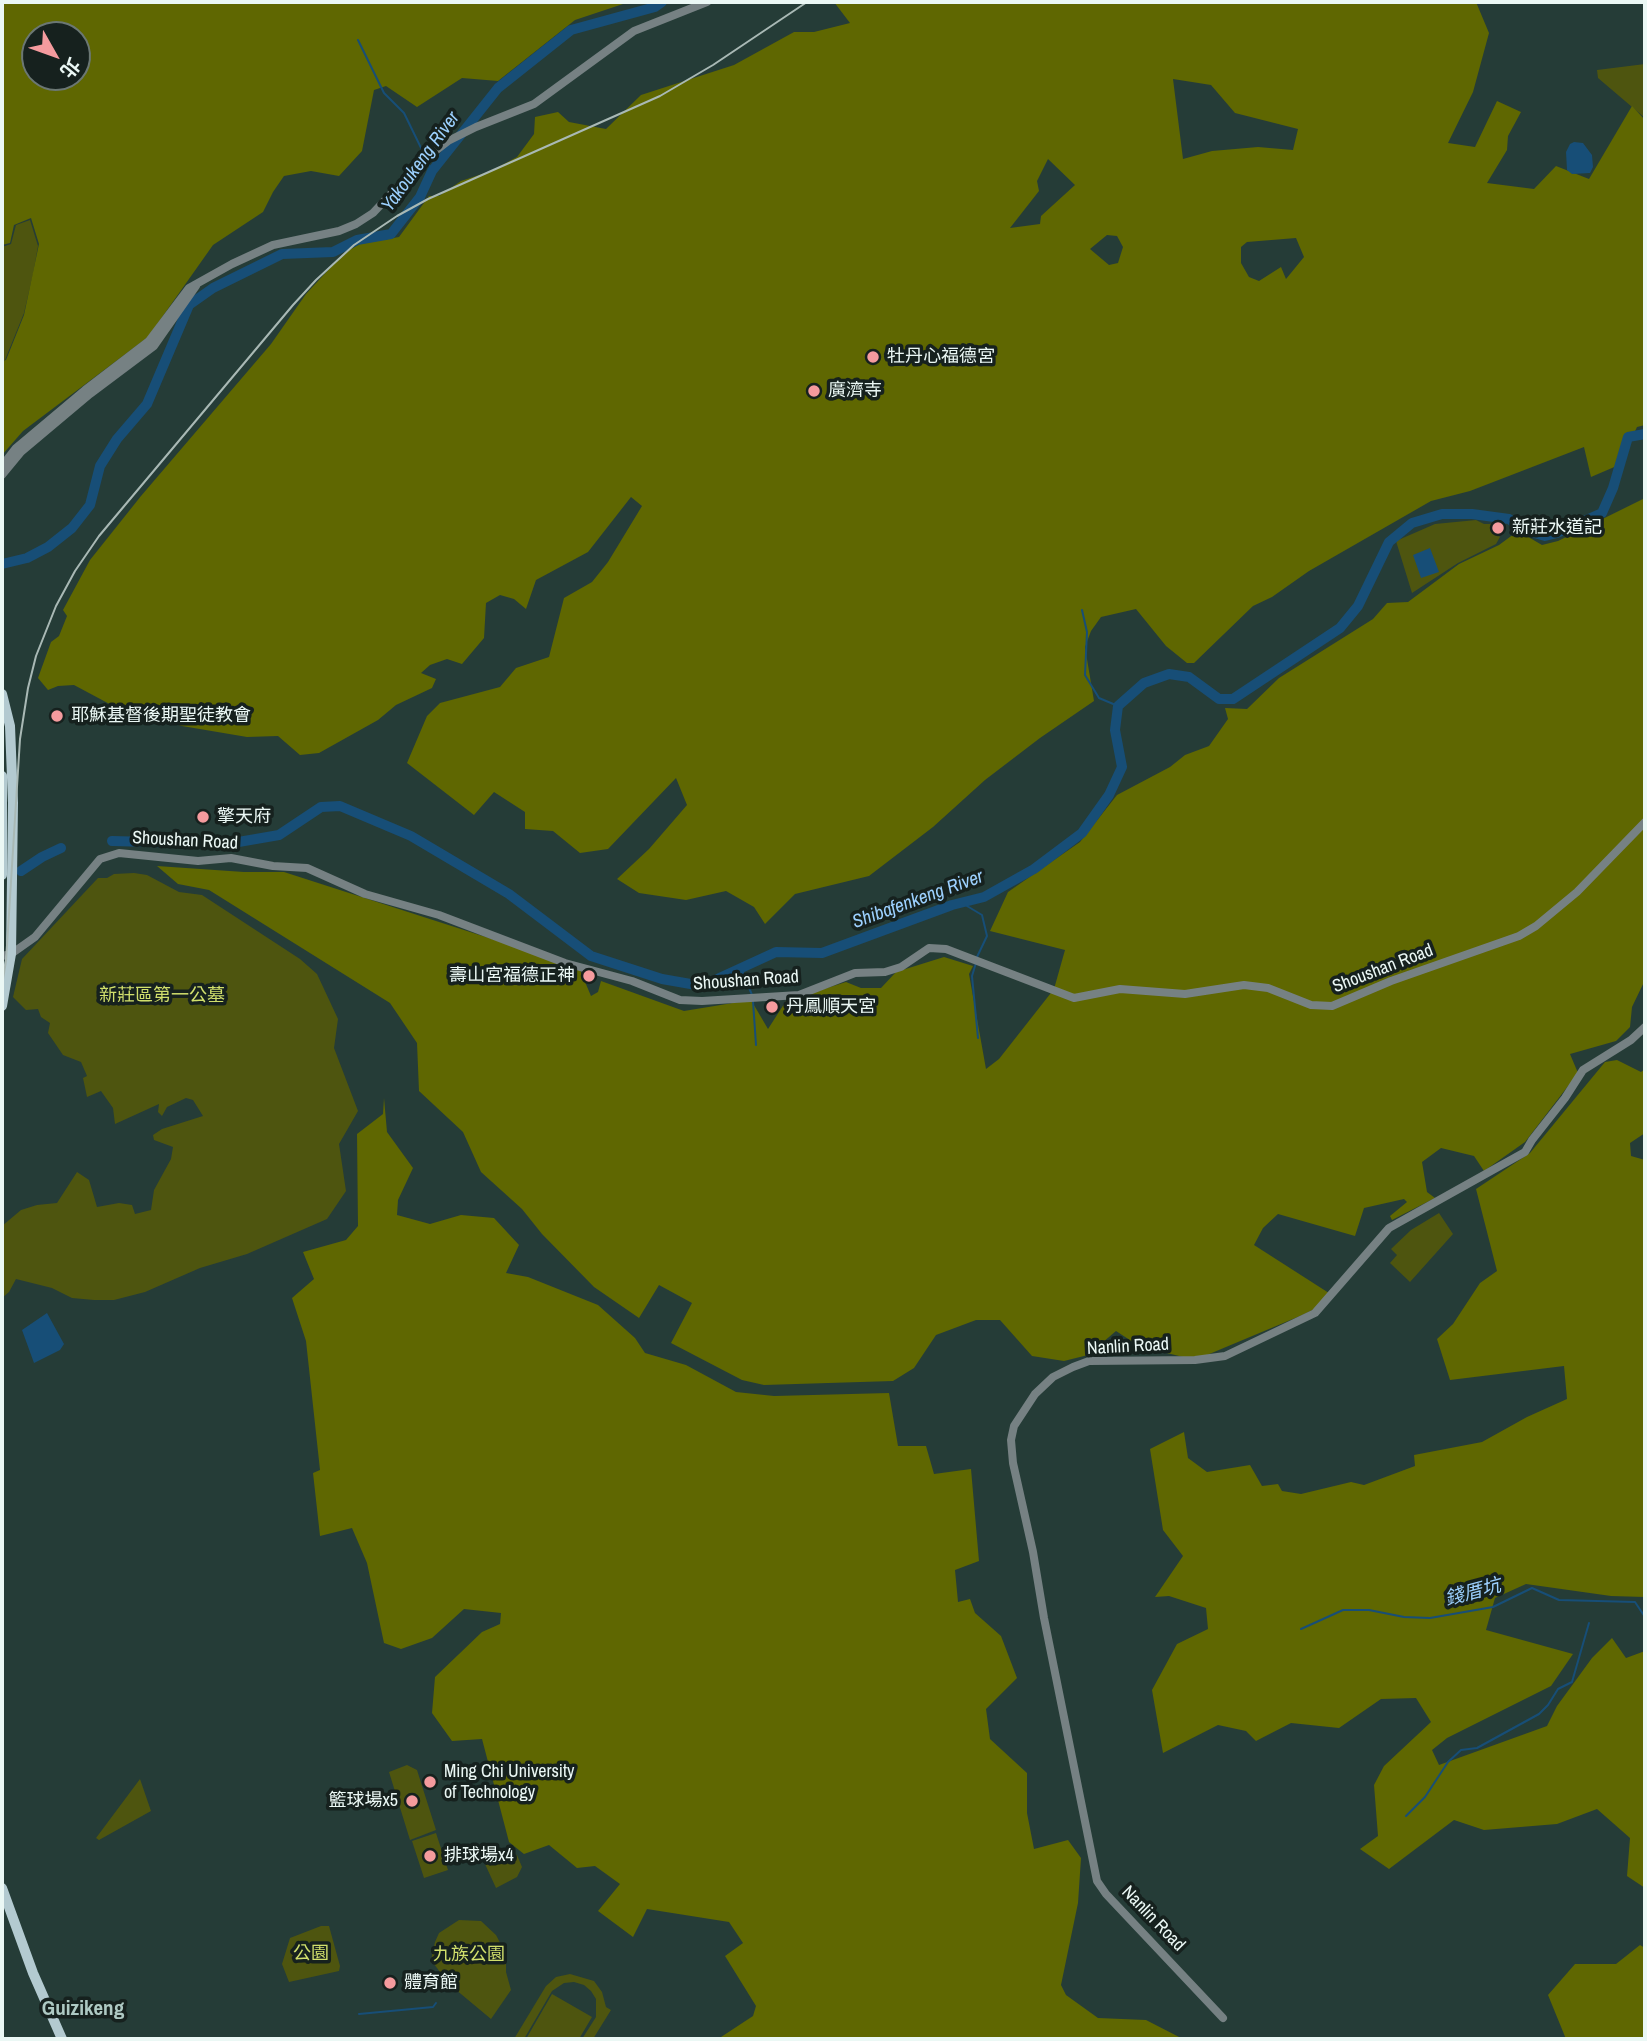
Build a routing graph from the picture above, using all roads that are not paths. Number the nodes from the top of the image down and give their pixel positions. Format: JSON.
{"nodes":[{"id":1,"x":707,"y":2,"type":"edge"},
{"id":2,"x":196,"y":286,"type":"junction"},
{"id":3,"x":2,"y":466,"type":"edge"},
{"id":4,"x":2,"y":475,"type":"edge"},
{"id":5,"x":2,"y":694,"type":"edge"},
{"id":6,"x":2,"y":776,"type":"edge"},
{"id":7,"x":1645,"y":822,"type":"edge"},
{"id":8,"x":2,"y":875,"type":"edge"},
{"id":9,"x":6,"y":955,"type":"edge"},
{"id":10,"x":2,"y":1006,"type":"edge"},
{"id":11,"x":1645,"y":1027,"type":"edge"},
{"id":12,"x":2,"y":1888,"type":"edge"},
{"id":13,"x":1223,"y":2018,"type":"dead end"},
{"id":14,"x":62,"y":2039,"type":"edge"}],
"edges":[{"from":1,"to":2,"type":"street"},
{"from":2,"to":3,"type":"street"},
{"from":2,"to":4,"type":"street"},
{"from":5,"to":9,"type":"main road"},
{"from":6,"to":8,"type":"main road"},
{"from":7,"to":9,"type":"street","name":"Shoushan Road"},
{"from":9,"to":10,"type":"main road"},
{"from":11,"to":13,"type":"street","name":"Nanlin Road"},
{"from":12,"to":14,"type":"main road"}]}
